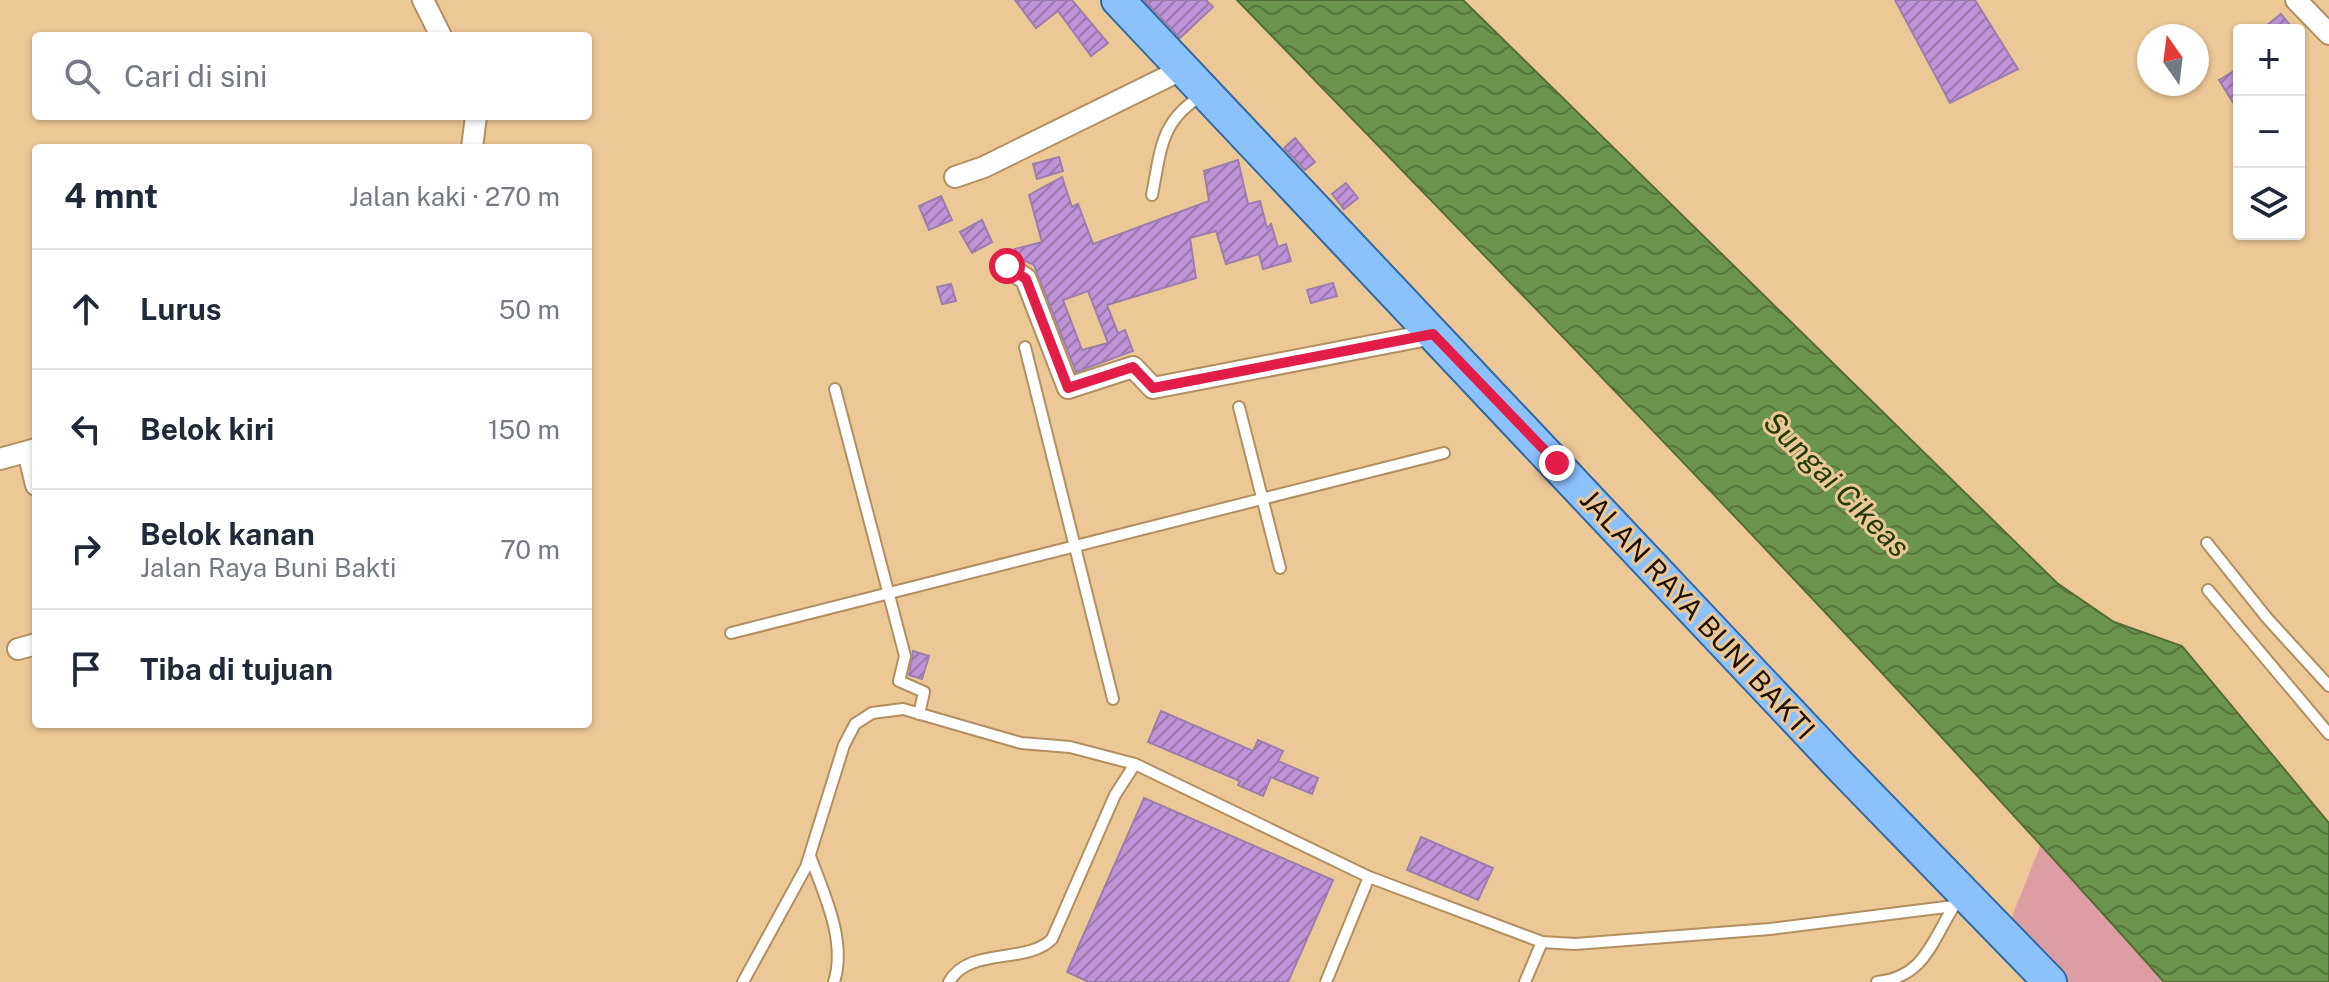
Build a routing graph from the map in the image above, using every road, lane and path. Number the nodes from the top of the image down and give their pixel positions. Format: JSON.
{"nodes":[{"id":1,"x":423,"y":0,"type":"edge"},
{"id":2,"x":1118,"y":0,"type":"edge"},
{"id":3,"x":2296,"y":0,"type":"edge"},
{"id":4,"x":439,"y":32,"type":"edge"},
{"id":5,"x":2329,"y":34,"type":"edge"},
{"id":6,"x":1183,"y":69,"type":"junction"},
{"id":7,"x":1204,"y":94,"type":"junction"},
{"id":8,"x":476,"y":120,"type":"edge"},
{"id":9,"x":472,"y":144,"type":"edge"},
{"id":10,"x":955,"y":177,"type":"dead end"},
{"id":11,"x":1152,"y":195,"type":"dead end"},
{"id":12,"x":1007,"y":266,"type":"dead end"},
{"id":13,"x":1433,"y":334,"type":"junction"},
{"id":14,"x":1025,"y":347,"type":"dead end"},
{"id":15,"x":835,"y":389,"type":"dead end"},
{"id":16,"x":1239,"y":407,"type":"dead end"},
{"id":17,"x":32,"y":451,"type":"edge"},
{"id":18,"x":1444,"y":453,"type":"dead end"},
{"id":19,"x":0,"y":459,"type":"edge"},
{"id":20,"x":1263,"y":499,"type":"junction"},
{"id":21,"x":2207,"y":543,"type":"dead end"},
{"id":22,"x":1075,"y":546,"type":"junction"},
{"id":23,"x":1280,"y":568,"type":"dead end"},
{"id":24,"x":2208,"y":590,"type":"dead end"},
{"id":25,"x":888,"y":594,"type":"junction"},
{"id":26,"x":731,"y":633,"type":"dead end"},
{"id":27,"x":2329,"y":686,"type":"edge"},
{"id":28,"x":1113,"y":699,"type":"dead end"},
{"id":29,"x":919,"y":714,"type":"junction"},
{"id":30,"x":2329,"y":734,"type":"edge"},
{"id":31,"x":1135,"y":764,"type":"junction"},
{"id":32,"x":810,"y":856,"type":"junction"},
{"id":33,"x":1369,"y":877,"type":"junction"},
{"id":34,"x":1961,"y":900,"type":"junction"},
{"id":35,"x":1542,"y":942,"type":"junction"},
{"id":36,"x":743,"y":982,"type":"edge"},
{"id":37,"x":834,"y":982,"type":"edge"},
{"id":38,"x":949,"y":982,"type":"edge"},
{"id":39,"x":1326,"y":982,"type":"edge"},
{"id":40,"x":1525,"y":982,"type":"edge"},
{"id":41,"x":1877,"y":982,"type":"edge"},
{"id":42,"x":2050,"y":982,"type":"edge"}],
"edges":[{"from":1,"to":4,"type":"street"},
{"from":2,"to":6,"type":"main road","name":"JALAN RAYA BUNI BAKTI"},
{"from":3,"to":5,"type":"street"},
{"from":6,"to":7,"type":"main road","name":"JALAN RAYA BUNI BAKTI"},
{"from":6,"to":10,"type":"street"},
{"from":7,"to":11,"type":"lane"},
{"from":7,"to":13,"type":"main road","name":"JALAN RAYA BUNI BAKTI"},
{"from":8,"to":9,"type":"street"},
{"from":12,"to":13,"type":"street"},
{"from":13,"to":34,"type":"main road","name":"JALAN RAYA BUNI BAKTI"},
{"from":14,"to":22,"type":"lane"},
{"from":15,"to":25,"type":"lane"},
{"from":16,"to":20,"type":"lane"},
{"from":17,"to":19,"type":"street"},
{"from":18,"to":20,"type":"lane"},
{"from":20,"to":22,"type":"lane"},
{"from":20,"to":23,"type":"lane"},
{"from":21,"to":27,"type":"lane"},
{"from":22,"to":25,"type":"lane"},
{"from":22,"to":28,"type":"lane"},
{"from":24,"to":30,"type":"lane"},
{"from":25,"to":26,"type":"lane"},
{"from":25,"to":29,"type":"lane"},
{"from":29,"to":31,"type":"lane"},
{"from":29,"to":32,"type":"lane"},
{"from":31,"to":33,"type":"lane"},
{"from":31,"to":38,"type":"lane"},
{"from":32,"to":36,"type":"lane"},
{"from":32,"to":37,"type":"lane"},
{"from":33,"to":35,"type":"lane"},
{"from":33,"to":39,"type":"lane"},
{"from":34,"to":35,"type":"lane"},
{"from":34,"to":41,"type":"lane"},
{"from":34,"to":42,"type":"main road","name":"JALAN RAYA BUNI BAKTI"},
{"from":35,"to":40,"type":"lane"}]}
